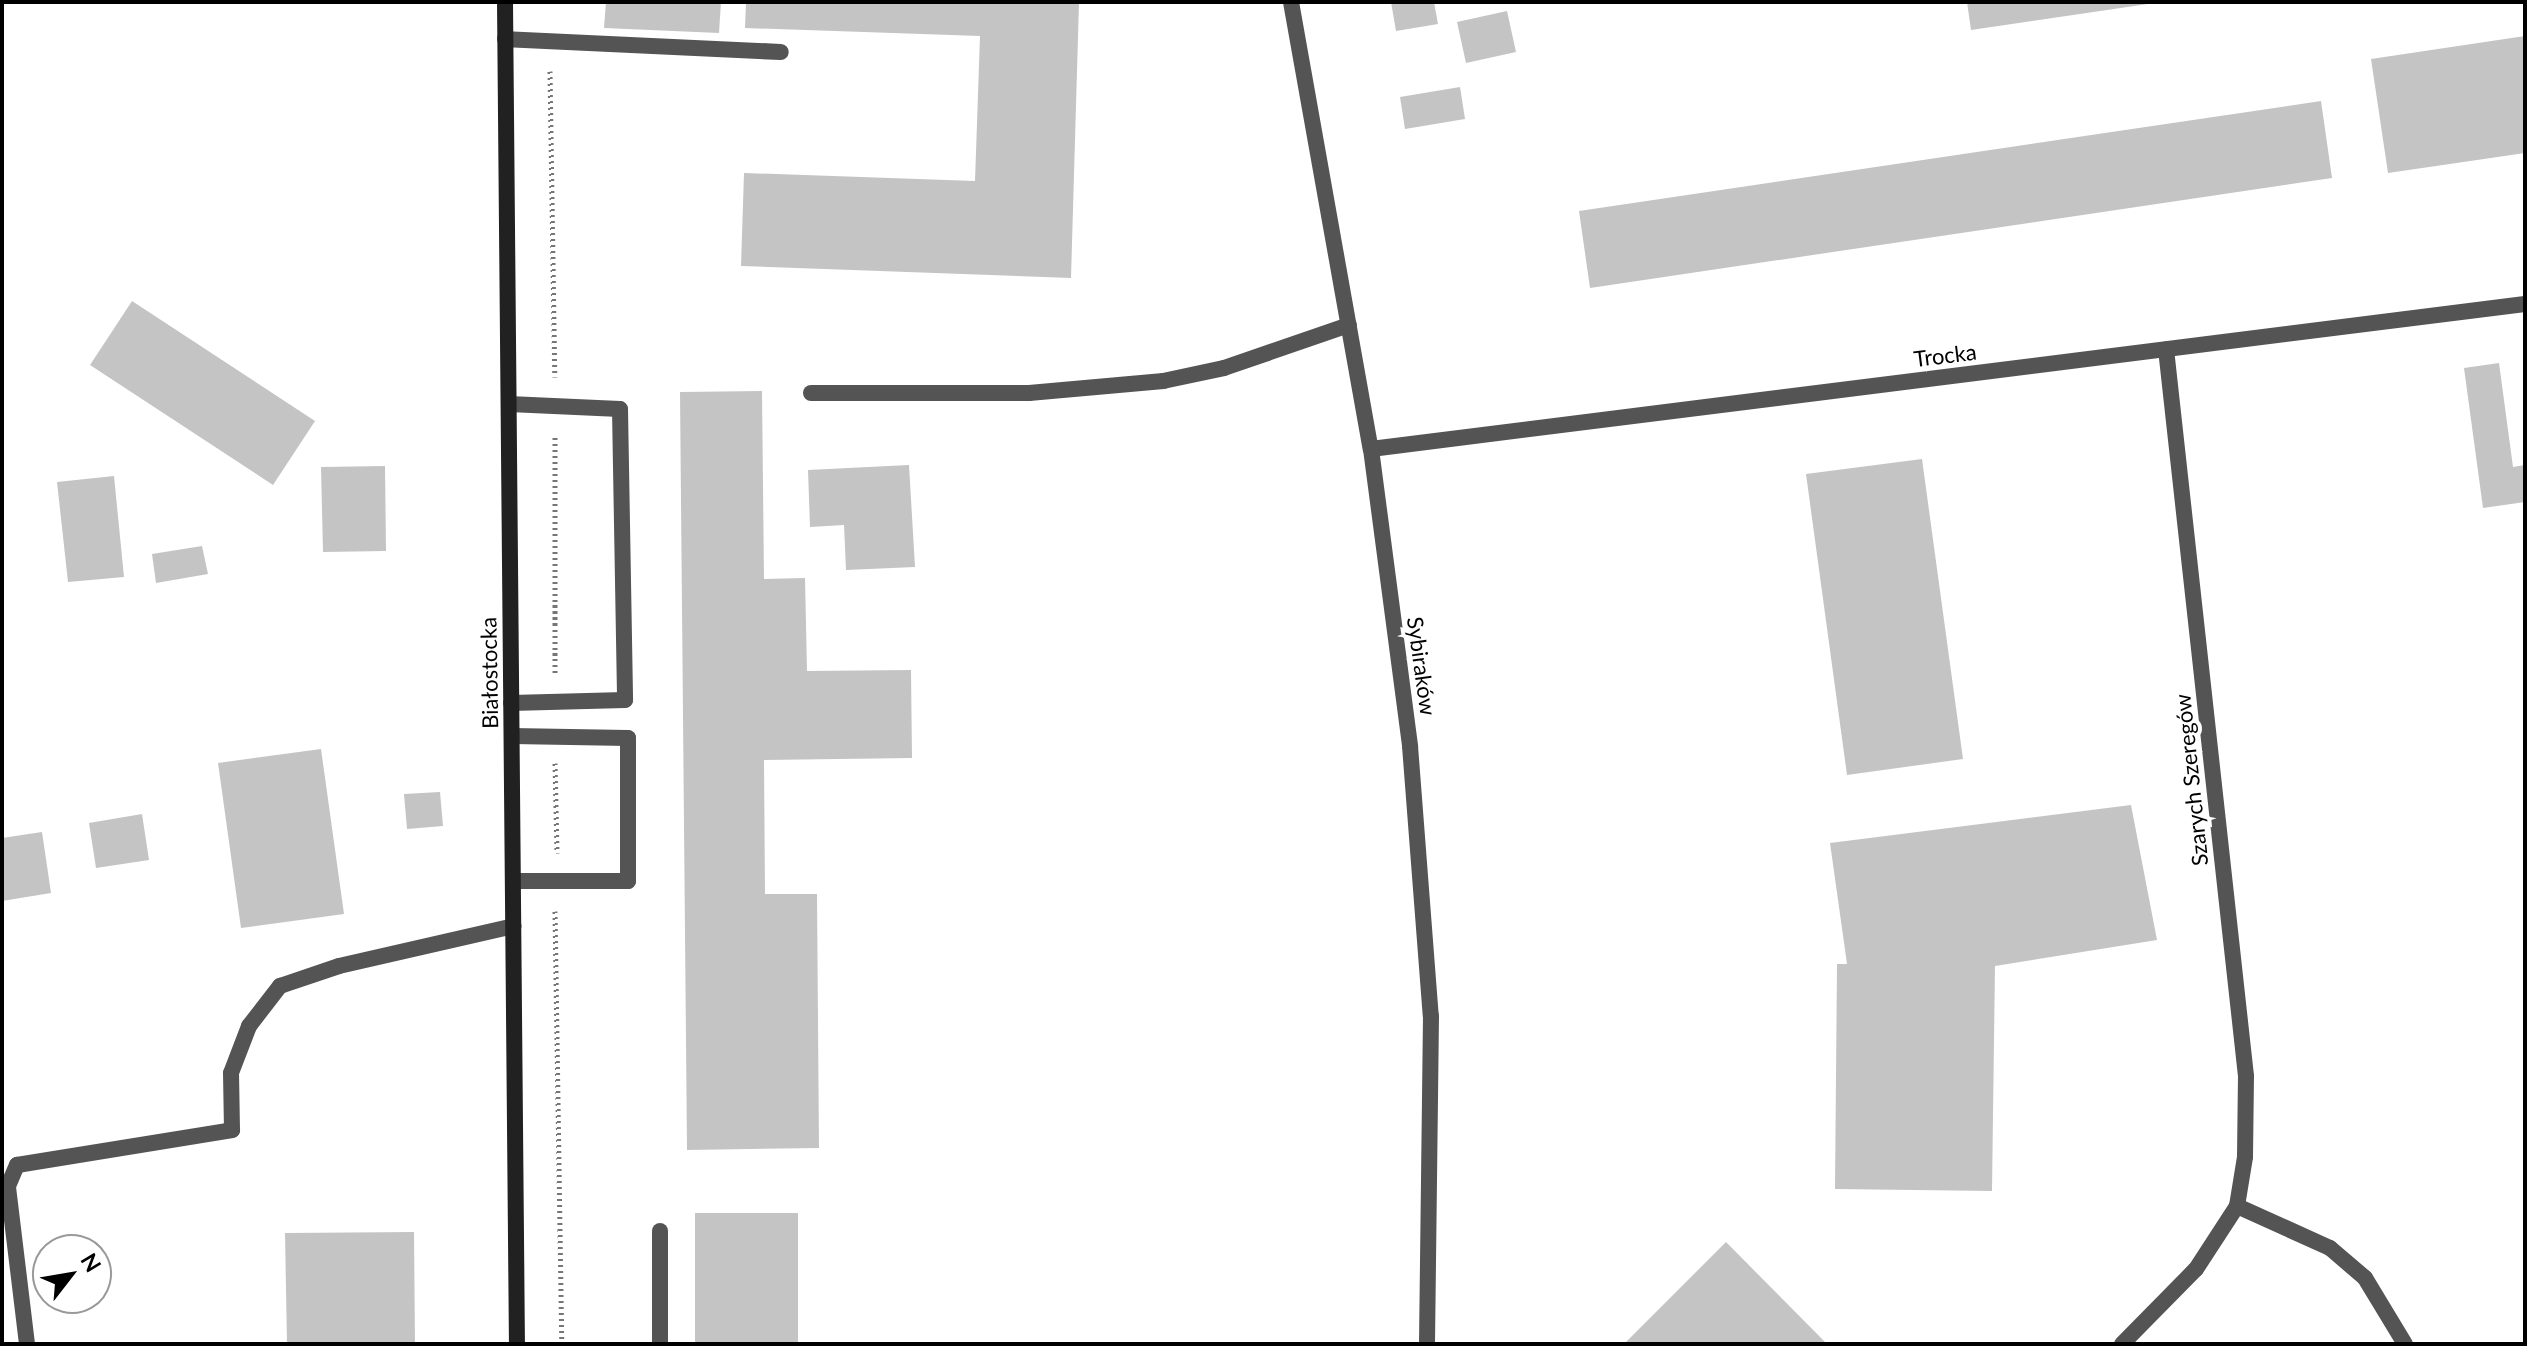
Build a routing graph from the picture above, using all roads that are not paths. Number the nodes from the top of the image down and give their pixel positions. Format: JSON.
{"nodes":[{"id":1,"x":505,"y":2,"type":"edge"},
{"id":2,"x":1291,"y":2,"type":"edge"},
{"id":3,"x":505,"y":39,"type":"junction"},
{"id":4,"x":781,"y":52,"type":"dead end"},
{"id":5,"x":2525,"y":304,"type":"edge"},
{"id":6,"x":1349,"y":325,"type":"junction"},
{"id":7,"x":2166,"y":349,"type":"junction"},
{"id":8,"x":811,"y":393,"type":"dead end"},
{"id":9,"x":509,"y":404,"type":"junction"},
{"id":10,"x":1371,"y":449,"type":"junction"},
{"id":11,"x":511,"y":703,"type":"junction"},
{"id":12,"x":512,"y":736,"type":"junction"},
{"id":13,"x":514,"y":881,"type":"junction"},
{"id":14,"x":513,"y":926,"type":"junction"},
{"id":15,"x":2237,"y":1206,"type":"junction"},
{"id":16,"x":660,"y":1231,"type":"dead end"},
{"id":17,"x":27,"y":1344,"type":"edge"},
{"id":18,"x":517,"y":1344,"type":"edge"},
{"id":19,"x":660,"y":1344,"type":"edge"},
{"id":20,"x":1427,"y":1344,"type":"edge"},
{"id":21,"x":2122,"y":1344,"type":"edge"},
{"id":22,"x":2405,"y":1344,"type":"edge"}],
"edges":[{"from":1,"to":3,"type":"street","name":"Białostocka"},
{"from":2,"to":6,"type":"street","name":"Sybiraków"},
{"from":3,"to":4,"type":"street"},
{"from":3,"to":9,"type":"street","name":"Białostocka"},
{"from":5,"to":7,"type":"street","name":"Trocka"},
{"from":6,"to":8,"type":"street"},
{"from":6,"to":10,"type":"street","name":"Sybiraków"},
{"from":7,"to":10,"type":"street","name":"Trocka"},
{"from":7,"to":15,"type":"street","name":"Szarych Szeregów"},
{"from":9,"to":11,"type":"street","name":"Białostocka"},
{"from":9,"to":11,"type":"street"},
{"from":10,"to":20,"type":"street","name":"Sybiraków"},
{"from":11,"to":12,"type":"street","name":"Białostocka"},
{"from":12,"to":13,"type":"street","name":"Białostocka"},
{"from":12,"to":13,"type":"street"},
{"from":13,"to":14,"type":"street","name":"Białostocka"},
{"from":14,"to":17,"type":"street"},
{"from":14,"to":18,"type":"street","name":"Białostocka"},
{"from":15,"to":21,"type":"street","name":"Szarych Szeregów"},
{"from":15,"to":22,"type":"street"},
{"from":16,"to":19,"type":"street"}]}
